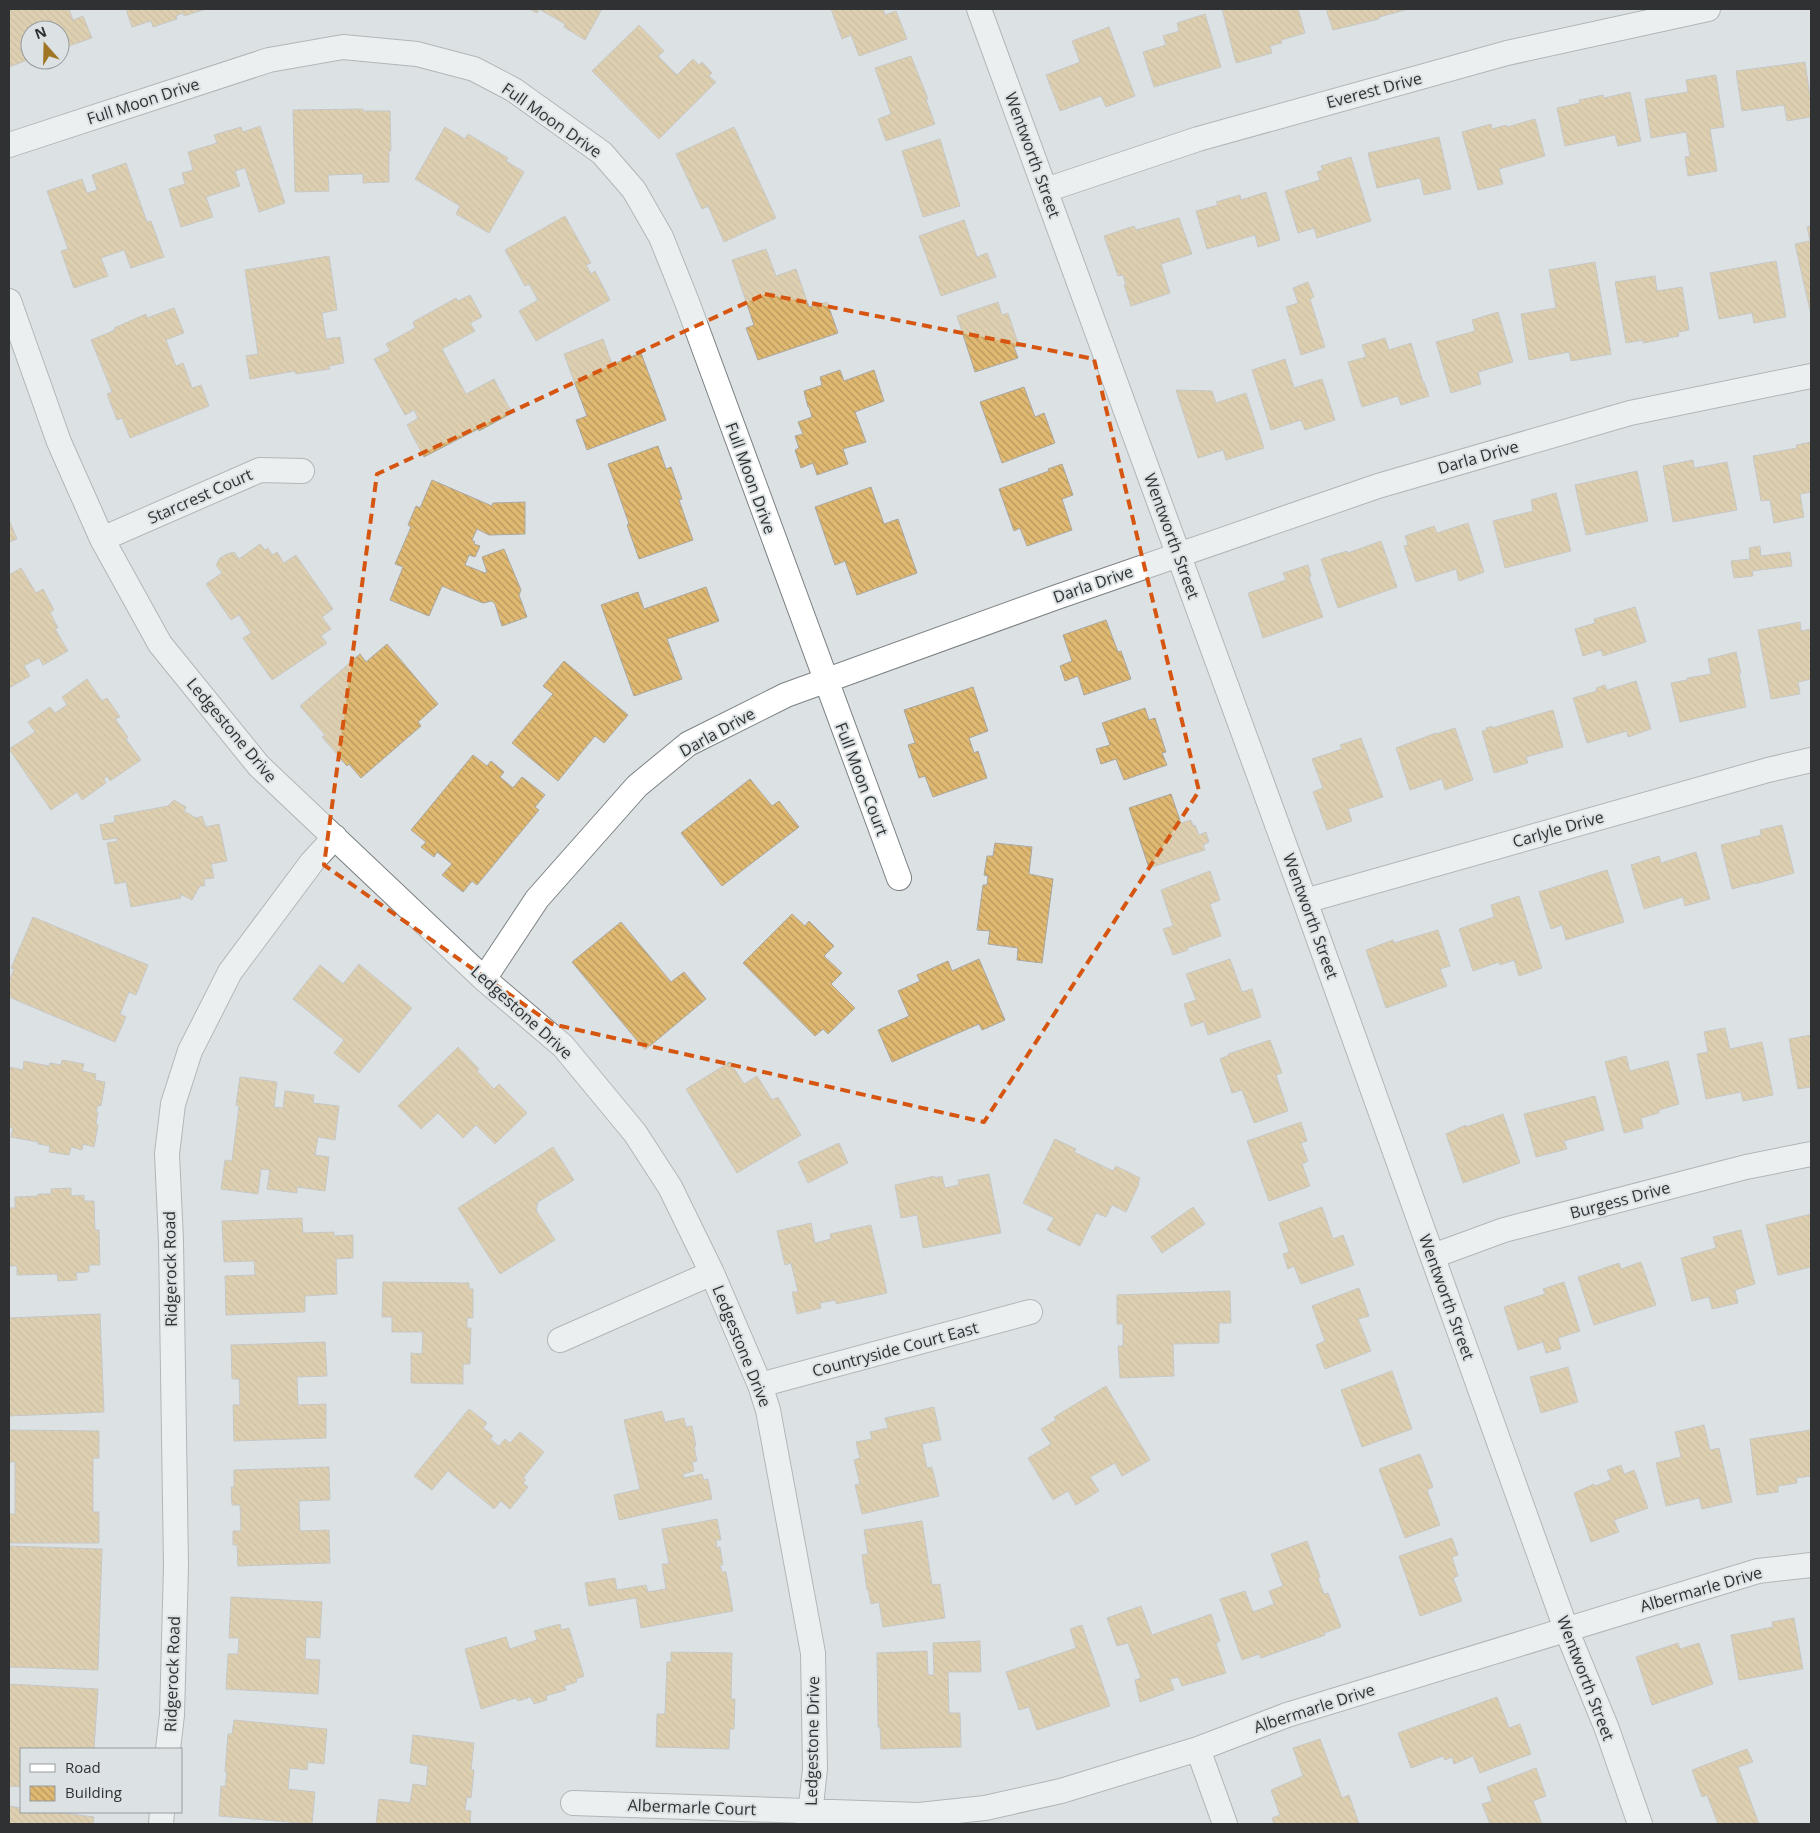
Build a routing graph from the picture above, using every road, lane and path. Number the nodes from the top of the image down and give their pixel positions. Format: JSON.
{"nodes":[{"id":1,"x":979,"y":9,"type":"edge"},
{"id":2,"x":1708,"y":9,"type":"edge"},
{"id":3,"x":9,"y":145,"type":"edge"},
{"id":4,"x":1046,"y":190,"type":"junction"},
{"id":5,"x":9,"y":301,"type":"edge"},
{"id":6,"x":1811,"y":376,"type":"edge"},
{"id":7,"x":302,"y":471,"type":"dead end"},
{"id":8,"x":102,"y":540,"type":"junction"},
{"id":9,"x":1179,"y":555,"type":"junction"},
{"id":10,"x":825,"y":680,"type":"junction"},
{"id":11,"x":1811,"y":760,"type":"edge"},
{"id":12,"x":335,"y":837,"type":"junction"},
{"id":13,"x":899,"y":878,"type":"dead end"},
{"id":14,"x":1305,"y":901,"type":"junction"},
{"id":15,"x":484,"y":978,"type":"junction"},
{"id":16,"x":1811,"y":1154,"type":"edge"},
{"id":17,"x":1433,"y":1256,"type":"junction"},
{"id":18,"x":712,"y":1273,"type":"junction"},
{"id":19,"x":1030,"y":1312,"type":"dead end"},
{"id":20,"x":560,"y":1340,"type":"dead end"},
{"id":21,"x":760,"y":1385,"type":"junction"},
{"id":22,"x":1811,"y":1565,"type":"edge"},
{"id":23,"x":1566,"y":1629,"type":"junction"},
{"id":24,"x":168,"y":1748,"type":"edge"},
{"id":25,"x":1198,"y":1749,"type":"junction"},
{"id":26,"x":573,"y":1802,"type":"dead end"},
{"id":27,"x":810,"y":1818,"type":"edge"},
{"id":28,"x":1225,"y":1824,"type":"edge"},
{"id":29,"x":1640,"y":1824,"type":"edge"}],
"edges":[{"from":1,"to":4,"type":"street","name":"Wentworth Street"},
{"from":2,"to":4,"type":"street","name":"Everest Drive"},
{"from":3,"to":10,"type":"street","name":"Full Moon Drive"},
{"from":4,"to":9,"type":"street","name":"Wentworth Street"},
{"from":5,"to":8,"type":"street","name":"Ledgestone Drive"},
{"from":6,"to":9,"type":"street","name":"Darla Drive"},
{"from":7,"to":8,"type":"street","name":"Starcrest Court"},
{"from":8,"to":12,"type":"street","name":"Ledgestone Drive"},
{"from":9,"to":10,"type":"street","name":"Darla Drive"},
{"from":9,"to":14,"type":"street","name":"Wentworth Street"},
{"from":10,"to":13,"type":"street","name":"Full Moon Court"},
{"from":10,"to":15,"type":"street","name":"Darla Drive"},
{"from":11,"to":14,"type":"street","name":"Carlyle Drive"},
{"from":12,"to":15,"type":"street","name":"Ledgestone Drive"},
{"from":12,"to":24,"type":"street","name":"Ridgerock Road"},
{"from":14,"to":17,"type":"street","name":"Wentworth Street"},
{"from":15,"to":18,"type":"street","name":"Ledgestone Drive"},
{"from":16,"to":17,"type":"street","name":"Burgess Drive"},
{"from":17,"to":23,"type":"street","name":"Wentworth Street"},
{"from":18,"to":20,"type":"street"},
{"from":18,"to":21,"type":"street","name":"Ledgestone Drive"},
{"from":19,"to":21,"type":"street","name":"Countryside Court East"},
{"from":21,"to":27,"type":"street","name":"Ledgestone Drive"},
{"from":22,"to":23,"type":"street","name":"Albermarle Drive"},
{"from":23,"to":25,"type":"street","name":"Albermarle Drive"},
{"from":23,"to":29,"type":"street","name":"Wentworth Street"},
{"from":25,"to":27,"type":"street","name":"Albermarle Drive"},
{"from":25,"to":28,"type":"street"},
{"from":26,"to":27,"type":"street","name":"Albermarle Court"}]}
